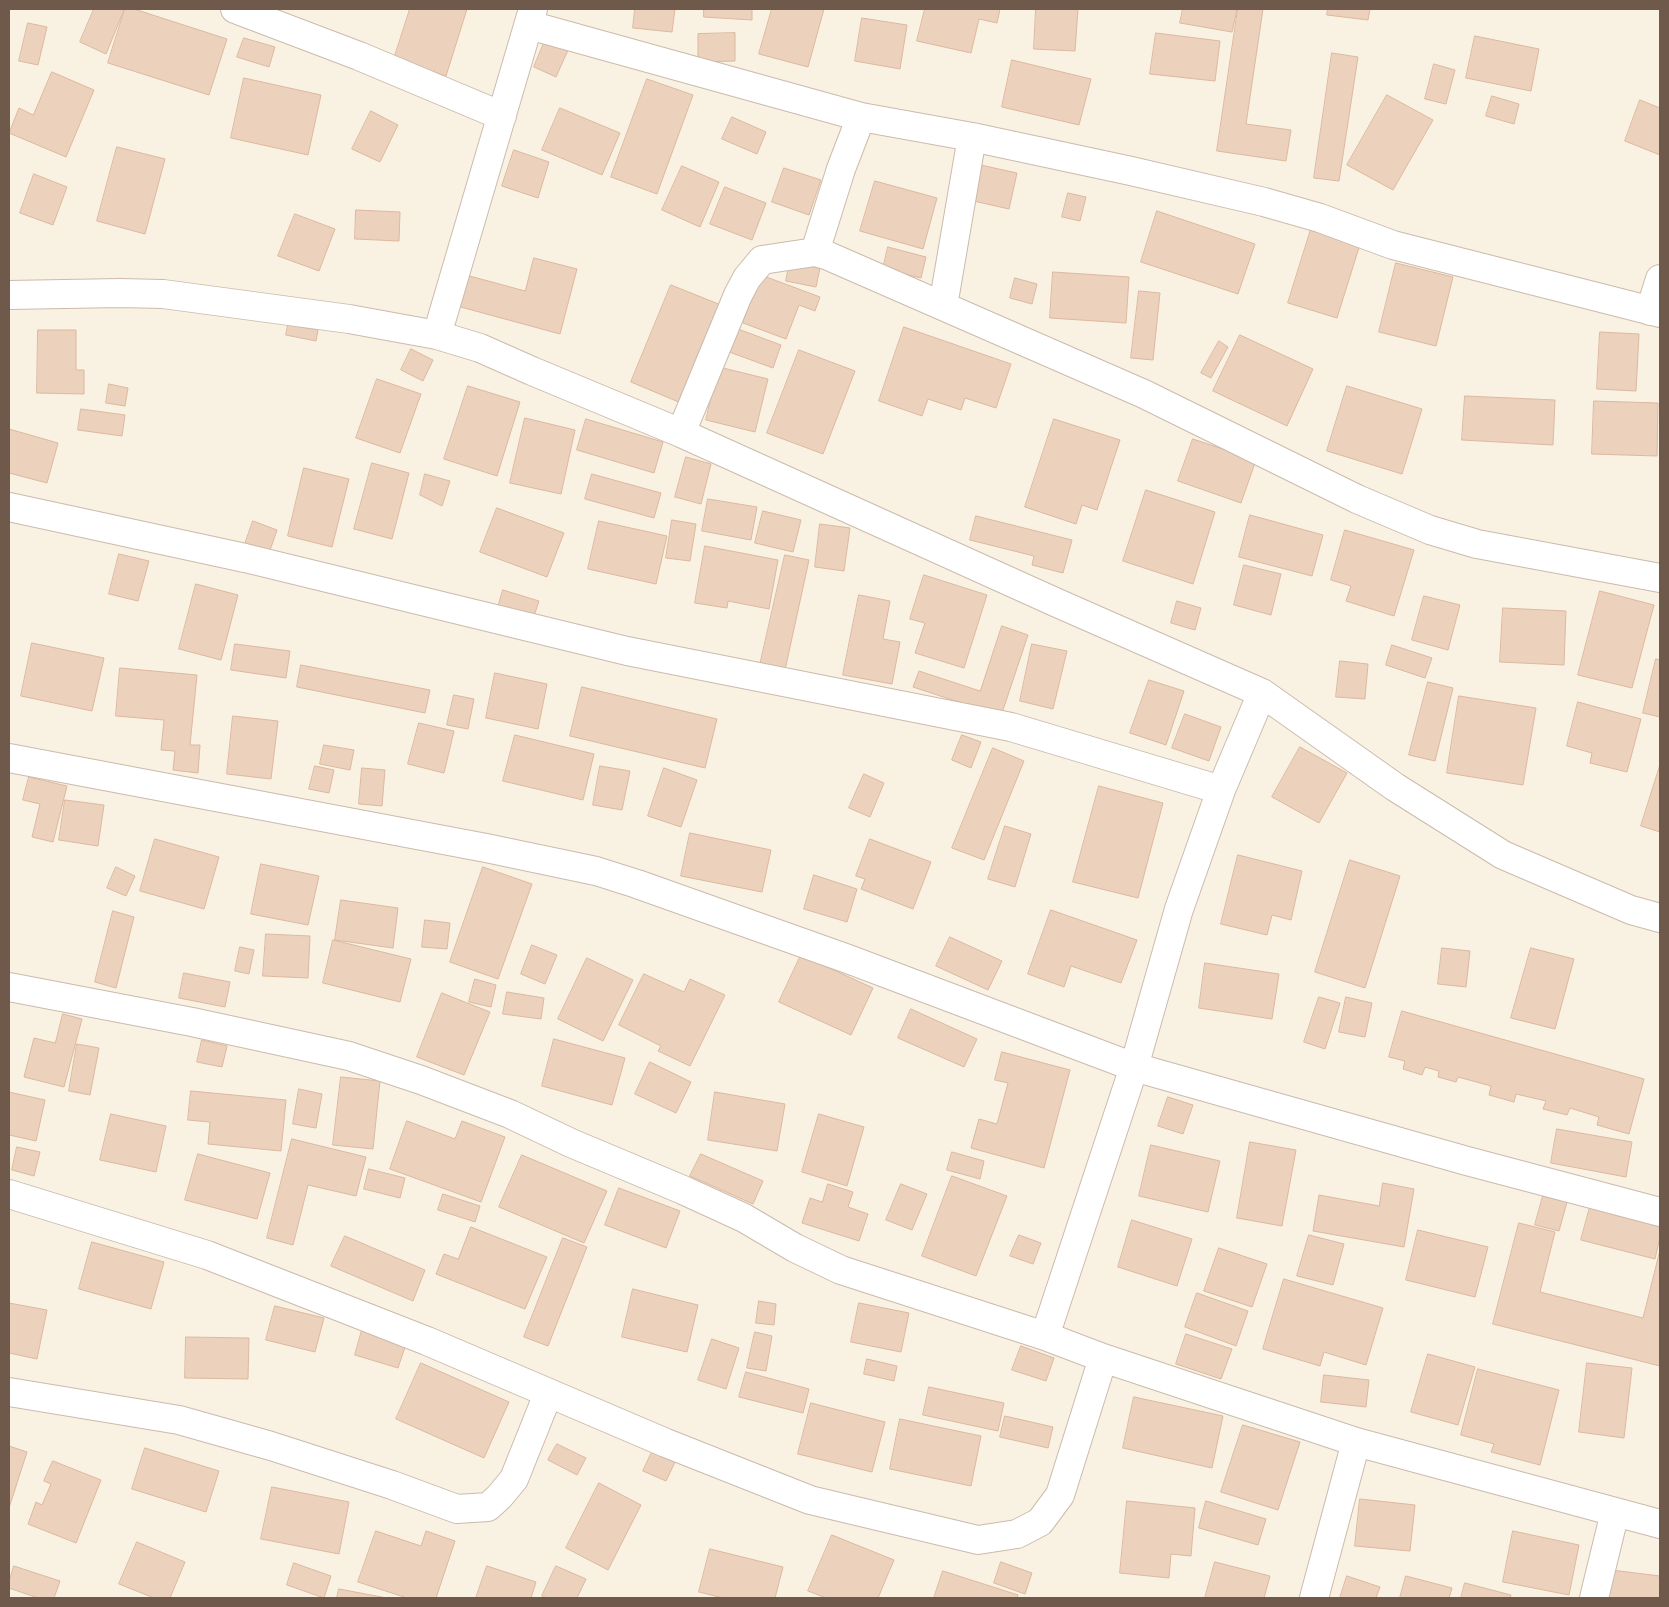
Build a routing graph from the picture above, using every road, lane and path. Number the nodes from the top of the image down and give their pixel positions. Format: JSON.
{"nodes":[{"id":1,"x":235,"y":9,"type":"edge"},
{"id":2,"x":531,"y":17,"type":"edge"},
{"id":3,"x":502,"y":116,"type":"junction"},
{"id":4,"x":861,"y":117,"type":"junction"},
{"id":5,"x":972,"y":137,"type":"junction"},
{"id":6,"x":815,"y":252,"type":"junction"},
{"id":7,"x":1660,"y":279,"type":"edge"},
{"id":8,"x":9,"y":295,"type":"edge"},
{"id":9,"x":942,"y":306,"type":"junction"},
{"id":10,"x":1655,"y":312,"type":"edge"},
{"id":11,"x":437,"y":335,"type":"junction"},
{"id":12,"x":681,"y":432,"type":"junction"},
{"id":13,"x":9,"y":507,"type":"edge"},
{"id":14,"x":1660,"y":578,"type":"edge"},
{"id":15,"x":1262,"y":693,"type":"junction"},
{"id":16,"x":9,"y":758,"type":"edge"},
{"id":17,"x":1221,"y":790,"type":"junction"},
{"id":18,"x":1660,"y":918,"type":"edge"},
{"id":19,"x":9,"y":987,"type":"edge"},
{"id":20,"x":1134,"y":1067,"type":"junction"},
{"id":21,"x":9,"y":1194,"type":"edge"},
{"id":22,"x":1660,"y":1212,"type":"edge"},
{"id":23,"x":1045,"y":1336,"type":"junction"},
{"id":24,"x":1103,"y":1358,"type":"junction"},
{"id":25,"x":9,"y":1392,"type":"edge"},
{"id":26,"x":548,"y":1394,"type":"junction"},
{"id":27,"x":1356,"y":1442,"type":"junction"},
{"id":28,"x":1616,"y":1512,"type":"junction"},
{"id":29,"x":1660,"y":1524,"type":"edge"},
{"id":30,"x":1314,"y":1598,"type":"edge"},
{"id":31,"x":1594,"y":1598,"type":"edge"}],
"edges":[{"from":1,"to":3,"type":"street"},
{"from":2,"to":3,"type":"street"},
{"from":2,"to":4,"type":"street"},
{"from":3,"to":11,"type":"street"},
{"from":4,"to":5,"type":"street"},
{"from":4,"to":6,"type":"street"},
{"from":5,"to":9,"type":"street"},
{"from":5,"to":10,"type":"street"},
{"from":6,"to":9,"type":"street"},
{"from":6,"to":12,"type":"street"},
{"from":7,"to":10,"type":"street"},
{"from":8,"to":11,"type":"street"},
{"from":9,"to":14,"type":"street"},
{"from":11,"to":12,"type":"street"},
{"from":12,"to":15,"type":"street"},
{"from":13,"to":17,"type":"street"},
{"from":15,"to":17,"type":"street"},
{"from":15,"to":18,"type":"street"},
{"from":16,"to":20,"type":"street"},
{"from":17,"to":20,"type":"street"},
{"from":19,"to":23,"type":"street"},
{"from":20,"to":22,"type":"street"},
{"from":20,"to":23,"type":"street"},
{"from":21,"to":26,"type":"street"},
{"from":23,"to":24,"type":"street"},
{"from":24,"to":26,"type":"street"},
{"from":24,"to":27,"type":"street"},
{"from":25,"to":26,"type":"street"},
{"from":27,"to":28,"type":"street"},
{"from":27,"to":30,"type":"street"},
{"from":28,"to":29,"type":"street"},
{"from":28,"to":31,"type":"street"}]}
